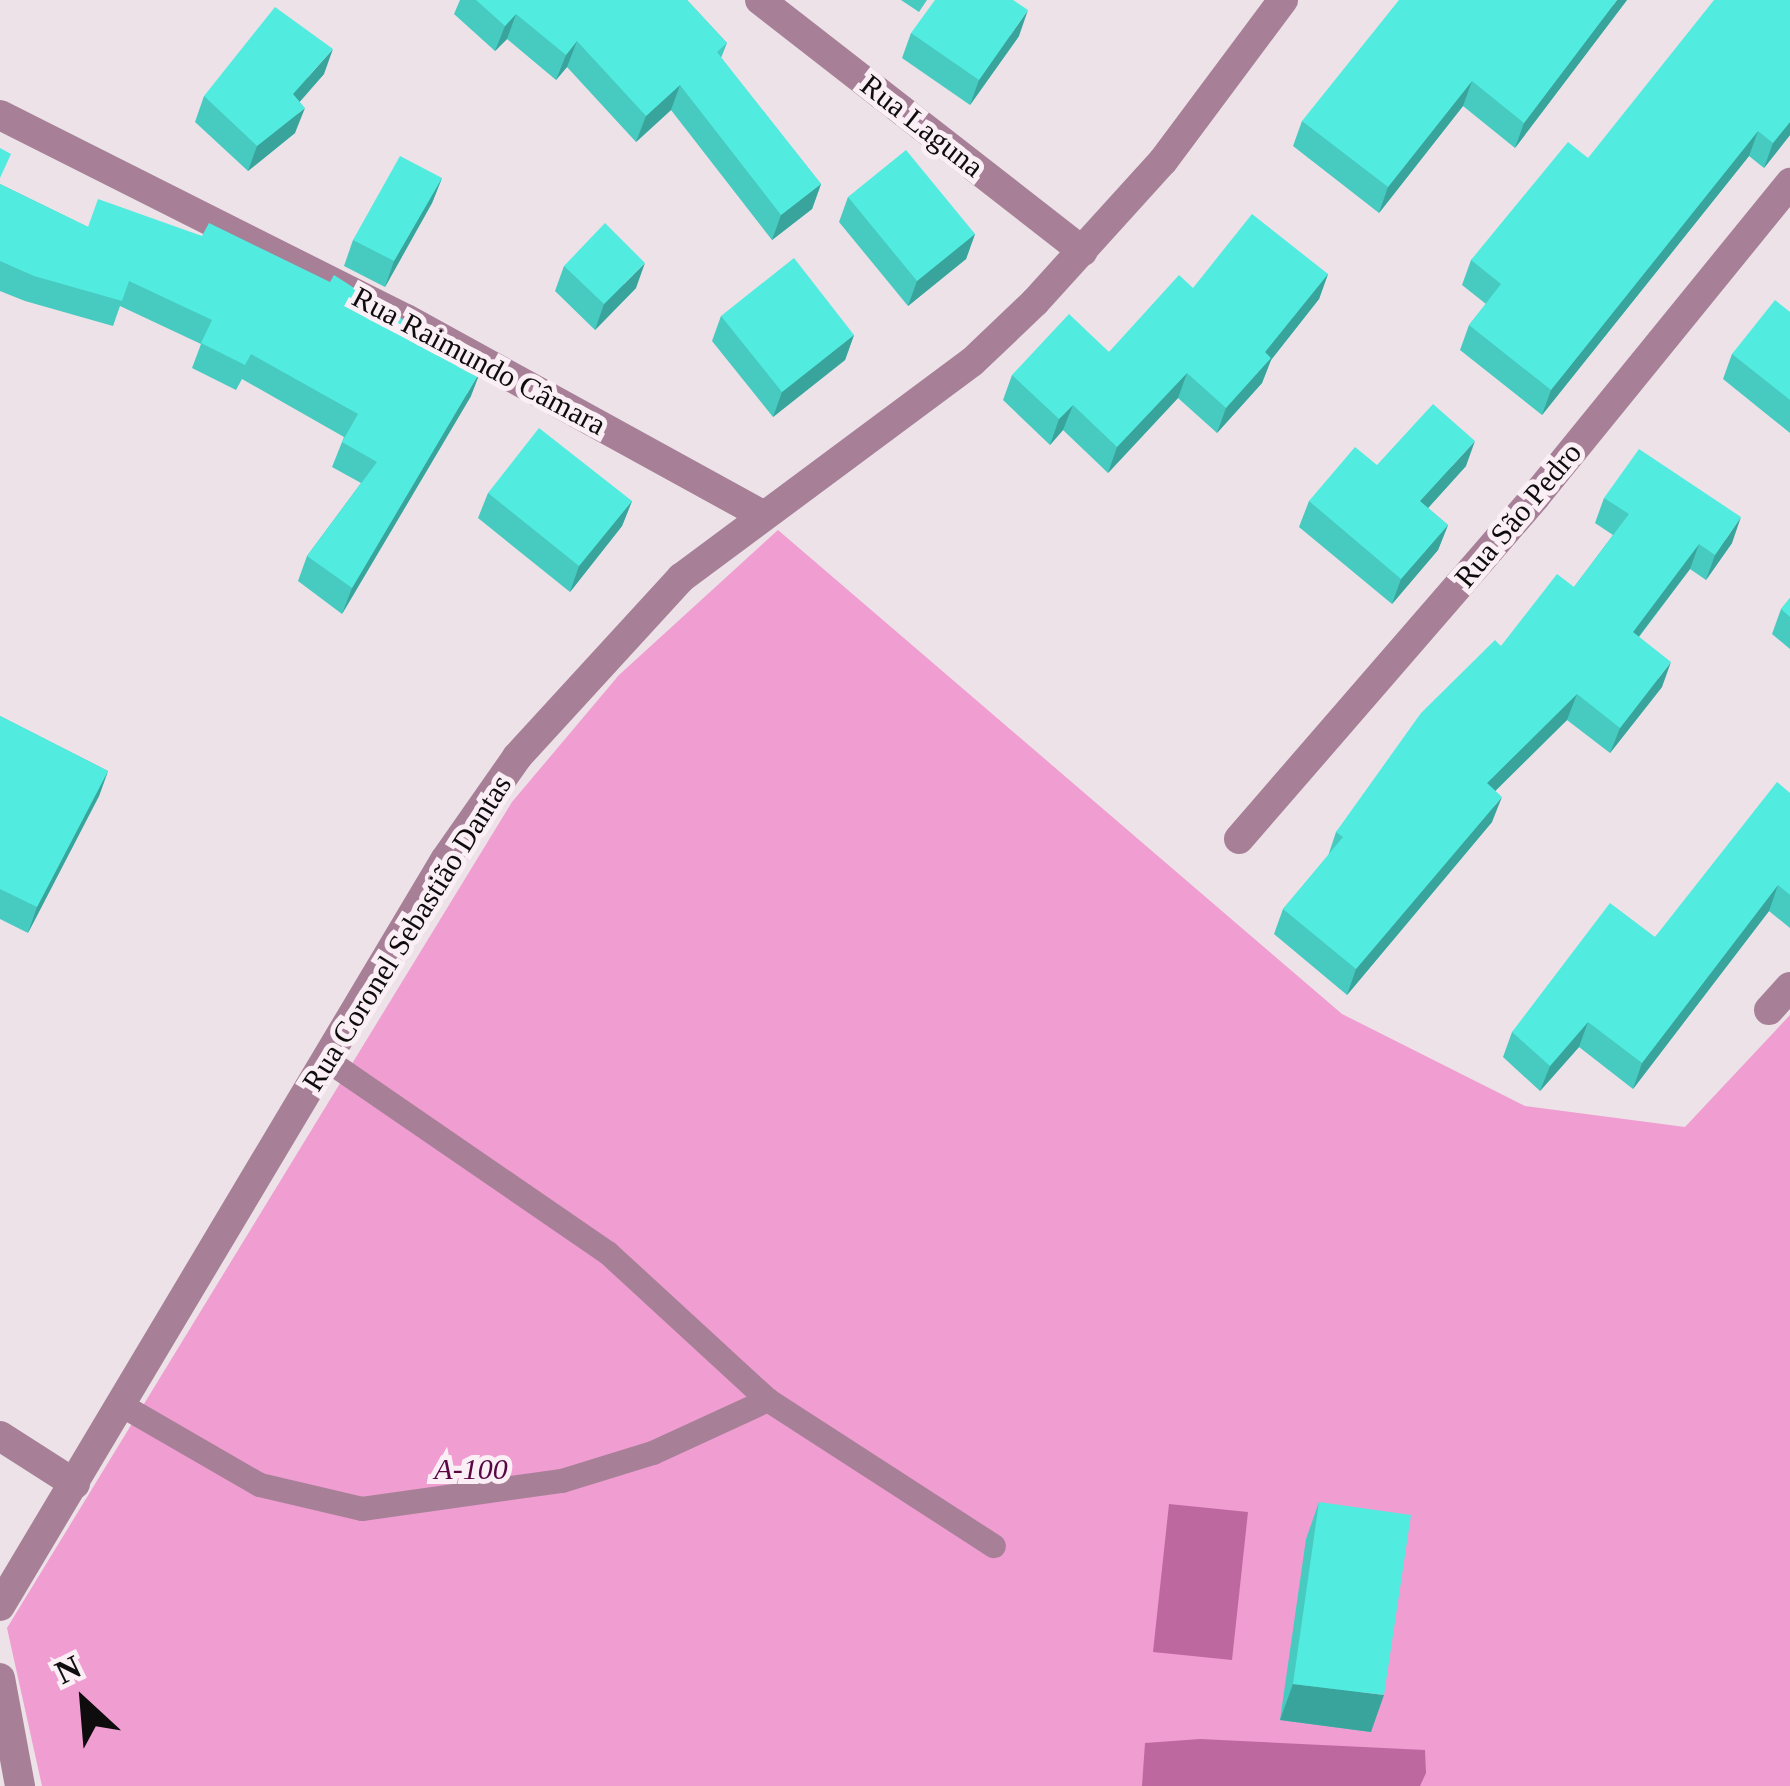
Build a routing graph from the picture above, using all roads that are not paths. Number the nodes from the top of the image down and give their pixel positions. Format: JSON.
{"nodes":[{"id":1,"x":760,"y":0,"type":"edge"},
{"id":2,"x":1283,"y":0,"type":"edge"},
{"id":3,"x":0,"y":115,"type":"edge"},
{"id":4,"x":1790,"y":183,"type":"edge"},
{"id":5,"x":1083,"y":251,"type":"junction"},
{"id":6,"x":762,"y":515,"type":"junction"},
{"id":7,"x":1239,"y":839,"type":"dead end"},
{"id":8,"x":1790,"y":987,"type":"edge"},
{"id":9,"x":1768,"y":1010,"type":"dead end"},
{"id":10,"x":327,"y":1060,"type":"junction"},
{"id":11,"x":768,"y":1400,"type":"junction"},
{"id":12,"x":123,"y":1406,"type":"junction"},
{"id":13,"x":0,"y":1436,"type":"edge"},
{"id":14,"x":74,"y":1484,"type":"junction"},
{"id":15,"x":994,"y":1546,"type":"dead end"},
{"id":16,"x":0,"y":1606,"type":"edge"},
{"id":17,"x":0,"y":1678,"type":"edge"},
{"id":18,"x":20,"y":1786,"type":"edge"}],
"edges":[{"from":1,"to":5,"type":"street","name":"Rua Laguna"},
{"from":2,"to":5,"type":"street","name":"Rua Coronel Sebastião Dantas"},
{"from":3,"to":6,"type":"street","name":"Rua Raimundo Câmara"},
{"from":4,"to":7,"type":"street","name":"Rua São Pedro"},
{"from":5,"to":6,"type":"street","name":"Rua Coronel Sebastião Dantas"},
{"from":6,"to":10,"type":"street","name":"Rua Coronel Sebastião Dantas"},
{"from":8,"to":9,"type":"street"},
{"from":10,"to":11,"type":"lane"},
{"from":10,"to":12,"type":"street","name":"Rua Coronel Sebastião Dantas"},
{"from":11,"to":12,"type":"lane"},
{"from":11,"to":15,"type":"lane"},
{"from":12,"to":14,"type":"street","name":"Rua Coronel Sebastião Dantas"},
{"from":13,"to":14,"type":"street"},
{"from":14,"to":16,"type":"street","name":"Rua Coronel Sebastião Dantas"},
{"from":17,"to":18,"type":"street"}]}
